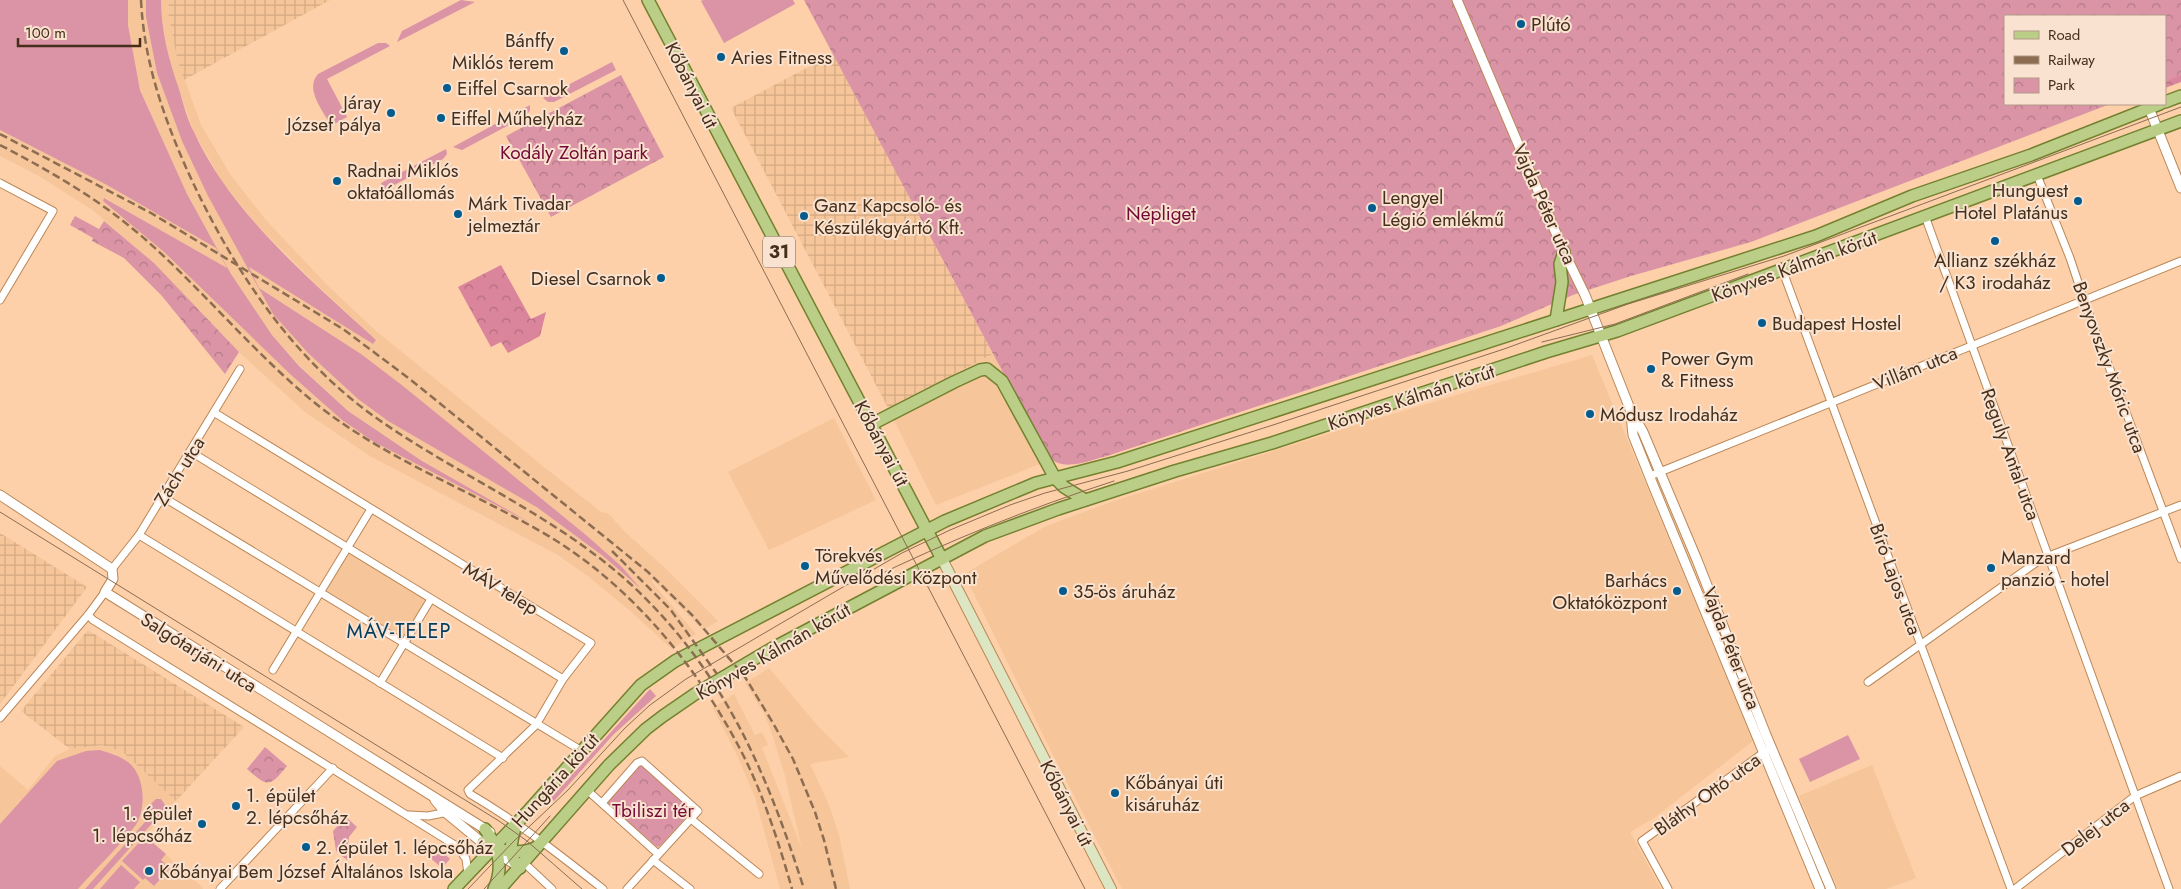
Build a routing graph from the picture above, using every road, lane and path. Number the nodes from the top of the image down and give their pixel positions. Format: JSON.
{"nodes":[{"id":1,"x":648,"y":0,"type":"edge"},
{"id":2,"x":1458,"y":0,"type":"edge"},
{"id":3,"x":2181,"y":96,"type":"edge"},
{"id":4,"x":2166,"y":102,"type":"edge"},
{"id":5,"x":2157,"y":105,"type":"edge"},
{"id":6,"x":2149,"y":108,"type":"junction"},
{"id":7,"x":2181,"y":121,"type":"edge"},
{"id":8,"x":2158,"y":129,"type":"junction"},
{"id":9,"x":2037,"y":175,"type":"junction"},
{"id":10,"x":0,"y":183,"type":"edge"},
{"id":11,"x":2181,"y":188,"type":"edge"},
{"id":12,"x":1925,"y":216,"type":"junction"},
{"id":13,"x":1564,"y":252,"type":"junction"},
{"id":14,"x":2181,"y":261,"type":"edge"},
{"id":15,"x":1782,"y":269,"type":"junction"},
{"id":16,"x":3,"y":290,"type":"edge"},
{"id":17,"x":0,"y":300,"type":"edge"},
{"id":18,"x":2084,"y":300,"type":"junction"},
{"id":19,"x":1590,"y":309,"type":"junction"},
{"id":20,"x":1556,"y":320,"type":"junction"},
{"id":21,"x":1600,"y":336,"type":"junction"},
{"id":22,"x":1971,"y":345,"type":"junction"},
{"id":23,"x":240,"y":369,"type":"dead end"},
{"id":24,"x":1831,"y":402,"type":"junction"},
{"id":25,"x":1630,"y":409,"type":"junction"},
{"id":26,"x":215,"y":413,"type":"junction"},
{"id":27,"x":872,"y":424,"type":"junction"},
{"id":28,"x":191,"y":452,"type":"junction"},
{"id":29,"x":1660,"y":471,"type":"junction"},
{"id":30,"x":1650,"y":476,"type":"junction"},
{"id":31,"x":1055,"y":478,"type":"junction"},
{"id":32,"x":0,"y":495,"type":"edge"},
{"id":33,"x":162,"y":497,"type":"junction"},
{"id":34,"x":1085,"y":500,"type":"junction"},
{"id":35,"x":2181,"y":505,"type":"edge"},
{"id":36,"x":371,"y":509,"type":"junction"},
{"id":37,"x":2164,"y":512,"type":"junction"},
{"id":38,"x":927,"y":530,"type":"junction"},
{"id":39,"x":139,"y":535,"type":"junction"},
{"id":40,"x":347,"y":548,"type":"junction"},
{"id":41,"x":2049,"y":556,"type":"junction"},
{"id":42,"x":942,"y":559,"type":"junction"},
{"id":43,"x":2181,"y":559,"type":"edge"},
{"id":44,"x":112,"y":569,"type":"junction"},
{"id":45,"x":105,"y":592,"type":"junction"},
{"id":46,"x":320,"y":593,"type":"junction"},
{"id":47,"x":431,"y":598,"type":"junction"},
{"id":48,"x":88,"y":615,"type":"junction"},
{"id":49,"x":296,"y":631,"type":"junction"},
{"id":50,"x":403,"y":644,"type":"junction"},
{"id":51,"x":1921,"y":646,"type":"junction"},
{"id":52,"x":272,"y":670,"type":"dead end"},
{"id":53,"x":657,"y":673,"type":"joint"},
{"id":54,"x":563,"y":679,"type":"junction"},
{"id":55,"x":1868,"y":682,"type":"dead end"},
{"id":56,"x":380,"y":683,"type":"junction"},
{"id":57,"x":663,"y":716,"type":"joint"},
{"id":58,"x":0,"y":718,"type":"edge"},
{"id":59,"x":536,"y":725,"type":"junction"},
{"id":60,"x":1768,"y":750,"type":"junction"},
{"id":61,"x":582,"y":752,"type":"junction"},
{"id":62,"x":504,"y":758,"type":"junction"},
{"id":63,"x":333,"y":768,"type":"junction"},
{"id":64,"x":2181,"y":776,"type":"edge"},
{"id":65,"x":587,"y":790,"type":"junction"},
{"id":66,"x":430,"y":794,"type":"junction"},
{"id":67,"x":2135,"y":796,"type":"junction"},
{"id":68,"x":602,"y":803,"type":"junction"},
{"id":69,"x":456,"y":810,"type":"junction"},
{"id":70,"x":445,"y":812,"type":"junction"},
{"id":71,"x":404,"y":814,"type":"junction"},
{"id":72,"x":691,"y":819,"type":"junction"},
{"id":73,"x":516,"y":823,"type":"junction"},
{"id":74,"x":485,"y":829,"type":"joint"},
{"id":75,"x":512,"y":837,"type":"junction"},
{"id":76,"x":542,"y":843,"type":"junction"},
{"id":77,"x":494,"y":847,"type":"junction"},
{"id":78,"x":512,"y":851,"type":"junction"},
{"id":79,"x":656,"y":857,"type":"junction"},
{"id":80,"x":522,"y":865,"type":"junction"},
{"id":81,"x":468,"y":874,"type":"junction"},
{"id":82,"x":759,"y":874,"type":"dead end"},
{"id":83,"x":220,"y":889,"type":"edge"},
{"id":84,"x":454,"y":889,"type":"edge"},
{"id":85,"x":494,"y":889,"type":"edge"},
{"id":86,"x":500,"y":889,"type":"edge"},
{"id":87,"x":552,"y":889,"type":"edge"},
{"id":88,"x":603,"y":889,"type":"edge"},
{"id":89,"x":627,"y":889,"type":"edge"},
{"id":90,"x":690,"y":889,"type":"edge"},
{"id":91,"x":1111,"y":889,"type":"edge"},
{"id":92,"x":1668,"y":889,"type":"edge"},
{"id":93,"x":1820,"y":889,"type":"edge"},
{"id":94,"x":1831,"y":889,"type":"edge"},
{"id":95,"x":2011,"y":889,"type":"edge"},
{"id":96,"x":2016,"y":889,"type":"edge"},
{"id":97,"x":2169,"y":889,"type":"edge"}],
"edges":[{"from":1,"to":27,"type":"main road","name":"Kőbányai út","number":"31"},
{"from":2,"to":13,"type":"street","name":"Vajda Péter utca"},
{"from":3,"to":4,"type":"main road"},
{"from":5,"to":6,"type":"main road","name":"Könyves Kálmán körút"},
{"from":6,"to":8,"type":"street"},
{"from":6,"to":19,"type":"main road","name":"Könyves Kálmán körút"},
{"from":7,"to":8,"type":"main road","name":"Könyves Kálmán körút"},
{"from":8,"to":9,"type":"main road","name":"Könyves Kálmán körút"},
{"from":8,"to":11,"type":"street"},
{"from":9,"to":12,"type":"main road","name":"Könyves Kálmán körút"},
{"from":9,"to":18,"type":"street","name":"Benyovszky Móric utca"},
{"from":10,"to":16,"type":"street"},
{"from":12,"to":15,"type":"main road","name":"Könyves Kálmán körút"},
{"from":12,"to":22,"type":"street","name":"Reguly Antal utca"},
{"from":13,"to":19,"type":"street","name":"Vajda Péter utca"},
{"from":13,"to":20,"type":"main road"},
{"from":14,"to":18,"type":"street","name":"Villám utca"},
{"from":15,"to":21,"type":"main road","name":"Könyves Kálmán körút"},
{"from":15,"to":24,"type":"street","name":"Bíró Lajos utca"},
{"from":16,"to":17,"type":"street"},
{"from":18,"to":22,"type":"street","name":"Villám utca"},
{"from":18,"to":37,"type":"street","name":"Benyovszky Móric utca"},
{"from":19,"to":20,"type":"main road","name":"Könyves Kálmán körút"},
{"from":19,"to":21,"type":"street","name":"Vajda Péter utca"},
{"from":20,"to":31,"type":"main road","name":"Könyves Kálmán körút"},
{"from":21,"to":25,"type":"street","name":"Vajda Péter utca"},
{"from":21,"to":34,"type":"main road","name":"Könyves Kálmán körút"},
{"from":22,"to":24,"type":"street","name":"Villám utca"},
{"from":22,"to":41,"type":"street","name":"Reguly Antal utca"},
{"from":23,"to":26,"type":"street","name":"Zách utca"},
{"from":24,"to":29,"type":"street","name":"Villám utca"},
{"from":24,"to":51,"type":"street","name":"Bíró Lajos utca"},
{"from":25,"to":29,"type":"street","name":"Vajda Péter utca"},
{"from":25,"to":30,"type":"street","name":"Vajda Péter utca"},
{"from":26,"to":28,"type":"street","name":"Zách utca"},
{"from":26,"to":36,"type":"street","name":"MÁV telep"},
{"from":27,"to":31,"type":"main road"},
{"from":27,"to":38,"type":"main road","name":"Kőbányai út","number":"31"},
{"from":28,"to":33,"type":"street","name":"Zách utca"},
{"from":28,"to":40,"type":"street"},
{"from":29,"to":30,"type":"street","name":"Villám utca"},
{"from":29,"to":60,"type":"street","name":"Vajda Péter utca"},
{"from":30,"to":60,"type":"street","name":"Vajda Péter utca"},
{"from":31,"to":34,"type":"main road"},
{"from":31,"to":38,"type":"main road","name":"Könyves Kálmán körút"},
{"from":32,"to":44,"type":"street"},
{"from":33,"to":39,"type":"street","name":"Zách utca"},
{"from":33,"to":46,"type":"street"},
{"from":34,"to":42,"type":"main road","name":"Könyves Kálmán körút"},
{"from":35,"to":37,"type":"street"},
{"from":36,"to":40,"type":"street"},
{"from":36,"to":54,"type":"street","name":"MÁV telep"},
{"from":37,"to":41,"type":"street"},
{"from":37,"to":43,"type":"street","name":"Benyovszky Móric utca"},
{"from":38,"to":42,"type":"main road","name":"Kőbányai út","number":"31"},
{"from":38,"to":53,"type":"main road","name":"Könyves Kálmán körút"},
{"from":39,"to":44,"type":"street","name":"Zách utca"},
{"from":39,"to":49,"type":"street"},
{"from":40,"to":46,"type":"street"},
{"from":40,"to":47,"type":"street"},
{"from":41,"to":51,"type":"street"},
{"from":41,"to":67,"type":"street","name":"Reguly Antal utca"},
{"from":42,"to":57,"type":"main road","name":"Könyves Kálmán körút"},
{"from":42,"to":91,"type":"main road","name":"Kőbányai út"},
{"from":44,"to":45,"type":"street"},
{"from":45,"to":48,"type":"street"},
{"from":45,"to":66,"type":"street","name":"Salgótarjáni utca"},
{"from":46,"to":49,"type":"street"},
{"from":46,"to":50,"type":"street"},
{"from":47,"to":50,"type":"street"},
{"from":47,"to":54,"type":"street"},
{"from":48,"to":58,"type":"street"},
{"from":48,"to":63,"type":"street","name":"Salgótarjáni utca"},
{"from":49,"to":52,"type":"street"},
{"from":49,"to":56,"type":"street"},
{"from":50,"to":56,"type":"street"},
{"from":50,"to":59,"type":"street"},
{"from":51,"to":55,"type":"street"},
{"from":51,"to":95,"type":"street","name":"Bíró Lajos utca"},
{"from":53,"to":61,"type":"main road","name":"Hungária körút"},
{"from":54,"to":59,"type":"street","name":"MÁV telep"},
{"from":56,"to":62,"type":"street"},
{"from":57,"to":65,"type":"main road","name":"Hungária körút"},
{"from":59,"to":61,"type":"street"},
{"from":59,"to":62,"type":"street","name":"MÁV telep"},
{"from":60,"to":92,"type":"street","name":"Bláthy Ottó utca"},
{"from":60,"to":93,"type":"street","name":"Vajda Péter utca"},
{"from":60,"to":94,"type":"street","name":"Vajda Péter utca"},
{"from":61,"to":73,"type":"main road","name":"Hungária körút"},
{"from":62,"to":73,"type":"street","name":"MÁV telep"},
{"from":63,"to":71,"type":"street","name":"Salgótarjáni utca"},
{"from":63,"to":83,"type":"street"},
{"from":64,"to":67,"type":"street","name":"Delej utca"},
{"from":65,"to":68,"type":"street"},
{"from":65,"to":76,"type":"main road","name":"Hungária körút"},
{"from":66,"to":69,"type":"street","name":"Salgótarjáni utca"},
{"from":66,"to":70,"type":"street","name":"Salgótarjáni utca"},
{"from":67,"to":96,"type":"street","name":"Delej utca"},
{"from":67,"to":97,"type":"street","name":"Reguly Antal utca"},
{"from":68,"to":72,"type":"street"},
{"from":68,"to":79,"type":"street"},
{"from":69,"to":70,"type":"street","name":"Salgótarjáni utca"},
{"from":69,"to":74,"type":"street","name":"Salgótarjáni utca"},
{"from":70,"to":71,"type":"street","name":"Salgótarjáni utca"},
{"from":70,"to":77,"type":"street","name":"Salgótarjáni utca"},
{"from":71,"to":81,"type":"street","name":"Salgótarjáni utca"},
{"from":72,"to":79,"type":"street"},
{"from":72,"to":82,"type":"street"},
{"from":73,"to":75,"type":"main road"},
{"from":73,"to":76,"type":"street"},
{"from":73,"to":77,"type":"main road","name":"Hungária körút"},
{"from":74,"to":77,"type":"main road"},
{"from":75,"to":76,"type":"main road"},
{"from":75,"to":78,"type":"main road"},
{"from":76,"to":78,"type":"main road"},
{"from":76,"to":80,"type":"main road","name":"Hungária körút"},
{"from":76,"to":88,"type":"street"},
{"from":77,"to":78,"type":"main road"},
{"from":77,"to":80,"type":"street","name":"Salgótarjáni utca"},
{"from":77,"to":81,"type":"main road","name":"Hungária körút"},
{"from":77,"to":85,"type":"main road"},
{"from":78,"to":80,"type":"main road"},
{"from":79,"to":89,"type":"street"},
{"from":79,"to":90,"type":"street"},
{"from":80,"to":86,"type":"main road","name":"Hungária körút"},
{"from":80,"to":87,"type":"street","name":"Salgótarjáni utca"},
{"from":81,"to":84,"type":"main road","name":"Hungária körút"}]}
